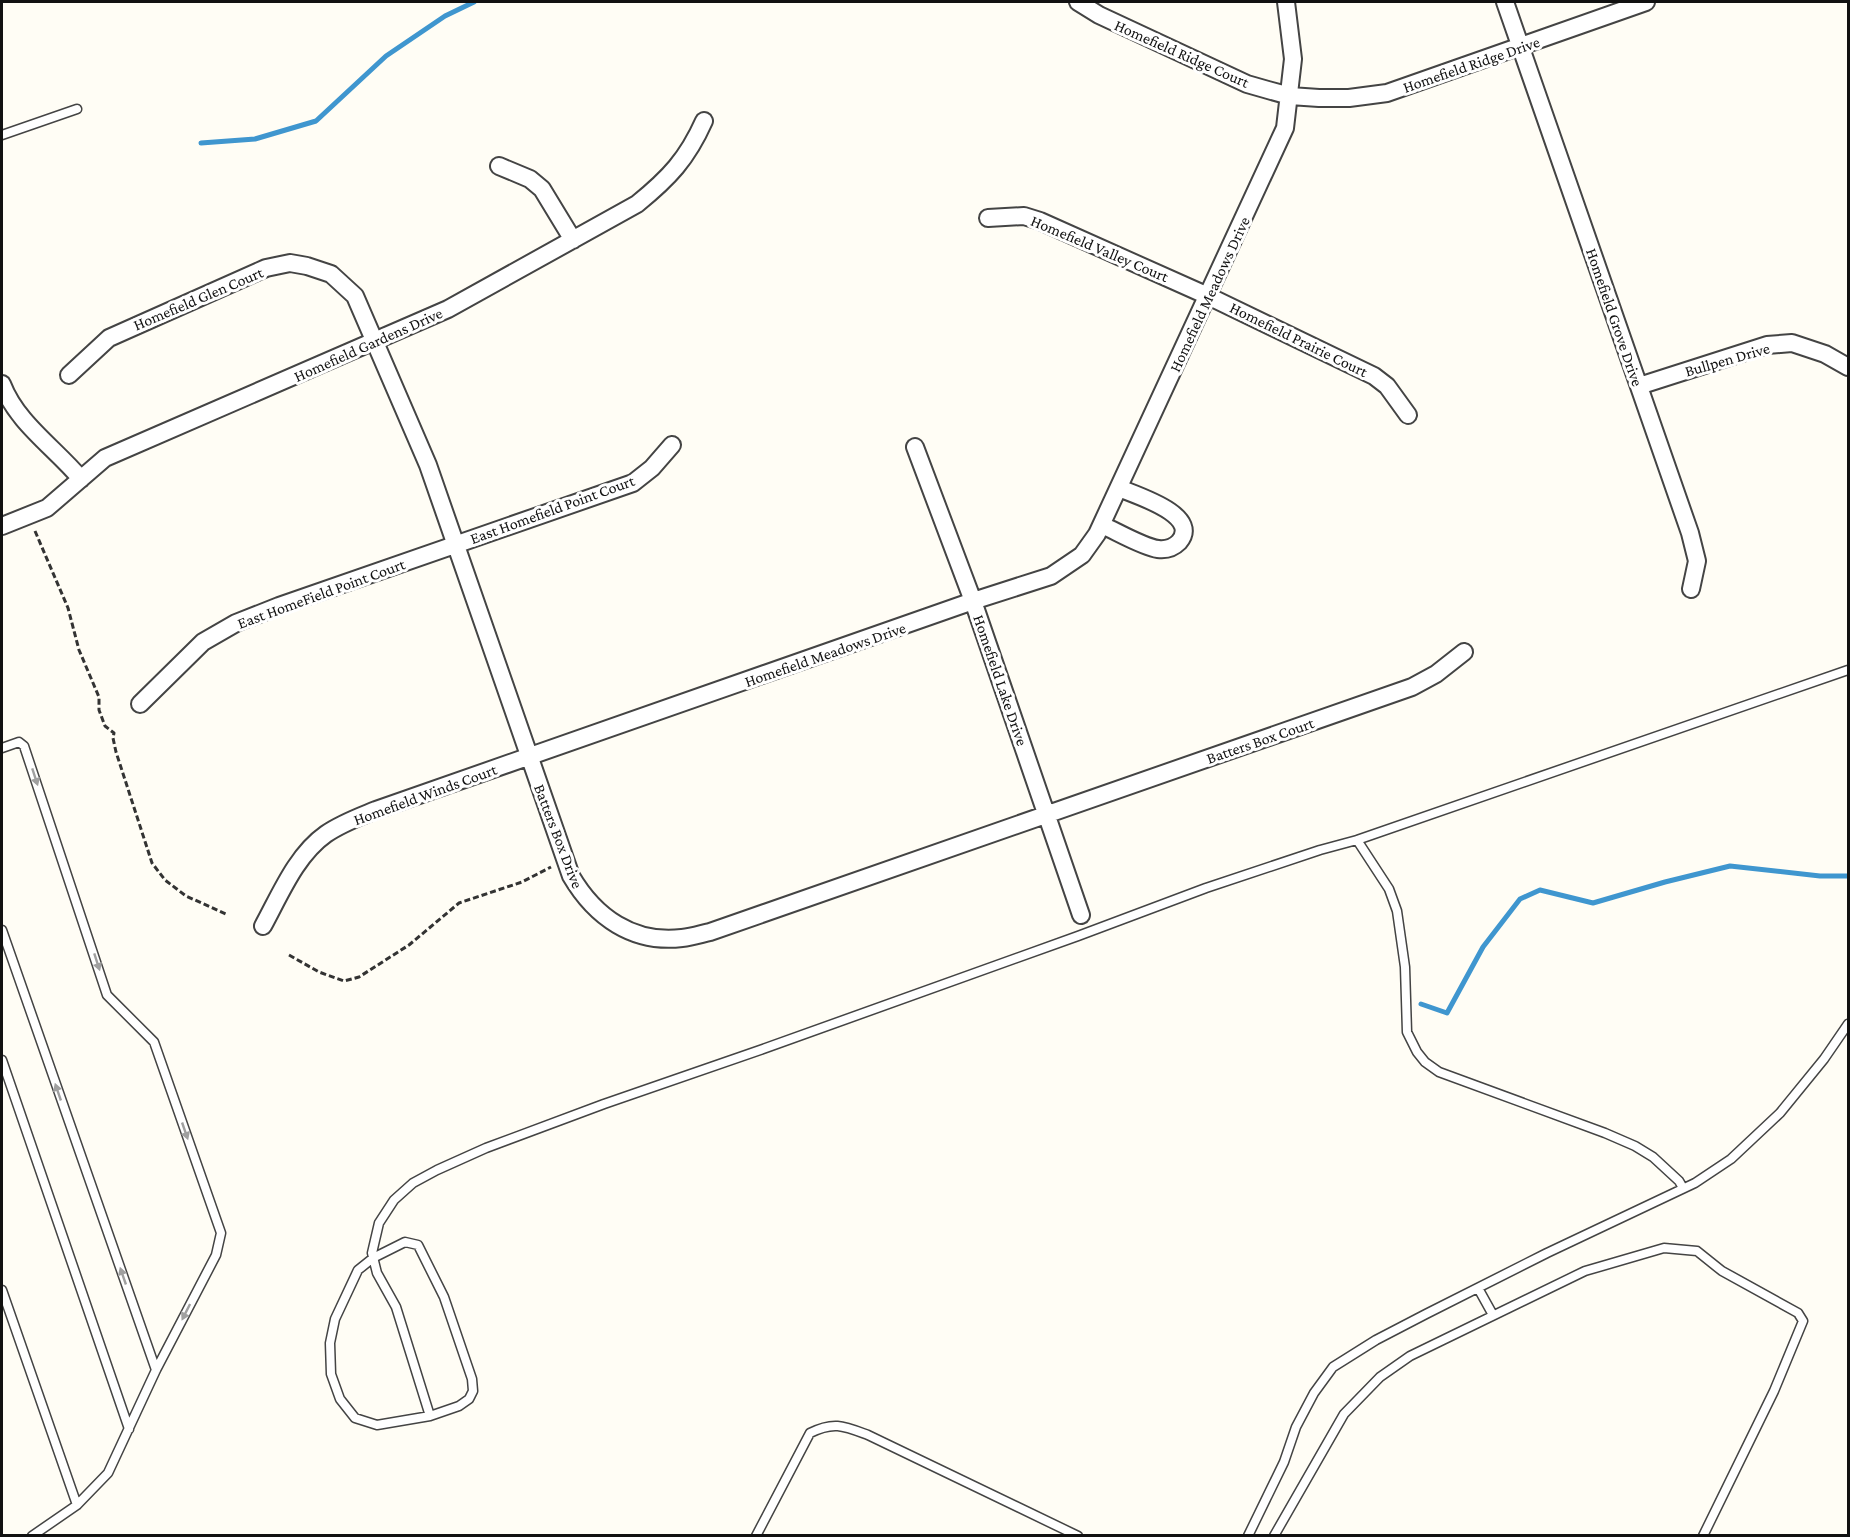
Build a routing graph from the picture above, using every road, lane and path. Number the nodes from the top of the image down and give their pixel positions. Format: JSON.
{"nodes":[{"id":1,"x":1078,"y":2,"type":"edge"},
{"id":2,"x":1286,"y":2,"type":"edge"},
{"id":3,"x":1505,"y":2,"type":"edge"},
{"id":4,"x":1646,"y":2,"type":"edge"},
{"id":5,"x":1521,"y":46,"type":"junction"},
{"id":6,"x":1290,"y":96,"type":"junction"},
{"id":7,"x":77,"y":109,"type":"dead end"},
{"id":8,"x":704,"y":121,"type":"dead end"},
{"id":9,"x":2,"y":135,"type":"edge"},
{"id":10,"x":499,"y":166,"type":"dead end"},
{"id":11,"x":988,"y":218,"type":"dead end"},
{"id":12,"x":573,"y":240,"type":"junction"},
{"id":13,"x":1208,"y":296,"type":"junction"},
{"id":14,"x":376,"y":341,"type":"junction"},
{"id":15,"x":1848,"y":367,"type":"edge"},
{"id":16,"x":69,"y":375,"type":"dead end"},
{"id":17,"x":2,"y":384,"type":"edge"},
{"id":18,"x":1639,"y":386,"type":"junction"},
{"id":19,"x":1408,"y":415,"type":"dead end"},
{"id":20,"x":672,"y":445,"type":"dead end"},
{"id":21,"x":915,"y":447,"type":"dead end"},
{"id":22,"x":81,"y":479,"type":"junction"},
{"id":23,"x":1119,"y":488,"type":"junction"},
{"id":24,"x":1102,"y":525,"type":"junction"},
{"id":25,"x":2,"y":526,"type":"edge"},
{"id":26,"x":34,"y":530,"type":"dead end"},
{"id":27,"x":456,"y":544,"type":"junction"},
{"id":28,"x":1691,"y":590,"type":"dead end"},
{"id":29,"x":973,"y":601,"type":"junction"},
{"id":30,"x":1464,"y":652,"type":"dead end"},
{"id":31,"x":1848,"y":670,"type":"edge"},
{"id":32,"x":140,"y":704,"type":"dead end"},
{"id":33,"x":2,"y":748,"type":"edge"},
{"id":34,"x":529,"y":757,"type":"junction"},
{"id":35,"x":1048,"y":813,"type":"junction"},
{"id":36,"x":1357,"y":840,"type":"junction"},
{"id":37,"x":566,"y":860,"type":"junction"},
{"id":38,"x":226,"y":914,"type":"dead end"},
{"id":39,"x":1081,"y":915,"type":"dead end"},
{"id":40,"x":263,"y":926,"type":"dead end"},
{"id":41,"x":2,"y":930,"type":"edge"},
{"id":42,"x":289,"y":955,"type":"dead end"},
{"id":43,"x":1848,"y":1024,"type":"edge"},
{"id":44,"x":2,"y":1060,"type":"edge"},
{"id":45,"x":1683,"y":1188,"type":"junction"},
{"id":46,"x":374,"y":1258,"type":"junction"},
{"id":47,"x":1478,"y":1288,"type":"junction"},
{"id":48,"x":2,"y":1290,"type":"edge"},
{"id":49,"x":1493,"y":1315,"type":"junction"},
{"id":50,"x":156,"y":1370,"type":"junction"},
{"id":51,"x":430,"y":1416,"type":"junction"},
{"id":52,"x":129,"y":1429,"type":"junction"},
{"id":53,"x":77,"y":1505,"type":"junction"},
{"id":54,"x":32,"y":1536,"type":"edge"},
{"id":55,"x":756,"y":1536,"type":"edge"},
{"id":56,"x":1078,"y":1536,"type":"edge"},
{"id":57,"x":1248,"y":1536,"type":"edge"},
{"id":58,"x":1274,"y":1536,"type":"edge"},
{"id":59,"x":1703,"y":1536,"type":"edge"}],
"edges":[{"from":1,"to":6,"type":"street","name":"Homefield Ridge Court"},
{"from":2,"to":6,"type":"street","name":"Homefield Meadows Drive"},
{"from":3,"to":5,"type":"street","name":"Homefield Grove Drive"},
{"from":4,"to":5,"type":"street","name":"Homefield Ridge Drive"},
{"from":5,"to":6,"type":"street","name":"Homefield Ridge Drive"},
{"from":5,"to":18,"type":"street","name":"Homefield Grove Drive"},
{"from":6,"to":13,"type":"street","name":"Homefield Meadows Drive"},
{"from":7,"to":9,"type":"lane"},
{"from":8,"to":12,"type":"street","name":"Homefield Gardens Drive"},
{"from":10,"to":12,"type":"street"},
{"from":11,"to":13,"type":"street","name":"Homefield Valley Court"},
{"from":12,"to":14,"type":"street","name":"Homefield Gardens Drive"},
{"from":13,"to":19,"type":"street","name":"Homefield Prairie Court"},
{"from":13,"to":23,"type":"street","name":"Homefield Meadows Drive"},
{"from":14,"to":16,"type":"street","name":"Homefield Glen Court"},
{"from":14,"to":22,"type":"street","name":"Homefield Gardens Drive"},
{"from":14,"to":27,"type":"street","name":"Batters Box Drive"},
{"from":15,"to":18,"type":"street","name":"Bullpen Drive"},
{"from":17,"to":22,"type":"street"},
{"from":18,"to":28,"type":"street","name":"Homefield Grove Drive"},
{"from":20,"to":27,"type":"street","name":"East Homefield Point Court"},
{"from":21,"to":29,"type":"street","name":"Homefield Lake Drive"},
{"from":22,"to":25,"type":"street","name":"Homefield Gardens Drive"},
{"from":23,"to":24,"type":"street","name":"Homefield Meadows Drive"},
{"from":23,"to":24,"type":"street"},
{"from":24,"to":29,"type":"street","name":"Homefield Meadows Drive"},
{"from":26,"to":38,"type":"path"},
{"from":27,"to":32,"type":"street","name":"East HomeField Point Court"},
{"from":27,"to":34,"type":"street","name":"Batters Box Drive"},
{"from":29,"to":34,"type":"street","name":"Homefield Meadows Drive"},
{"from":29,"to":35,"type":"street","name":"Homefield Lake Drive"},
{"from":30,"to":35,"type":"street","name":"Batters Box Court"},
{"from":31,"to":36,"type":"lane"},
{"from":33,"to":50,"type":"lane","one_way":true},
{"from":34,"to":37,"type":"street","name":"Batters Box Drive"},
{"from":34,"to":40,"type":"street","name":"Homefield Winds Court"},
{"from":35,"to":37,"type":"street","name":"Batters Box Drive"},
{"from":35,"to":39,"type":"street","name":"Homefield Lake Drive"},
{"from":36,"to":45,"type":"lane"},
{"from":36,"to":46,"type":"lane"},
{"from":37,"to":42,"type":"path"},
{"from":50,"to":41,"type":"lane","one_way":true},
{"from":43,"to":45,"type":"lane"},
{"from":44,"to":52,"type":"lane"},
{"from":45,"to":47,"type":"lane"},
{"from":46,"to":51,"type":"lane"},
{"from":46,"to":51,"type":"lane"},
{"from":46,"to":51,"type":"lane"},
{"from":47,"to":49,"type":"lane"},
{"from":47,"to":57,"type":"lane"},
{"from":48,"to":53,"type":"lane"},
{"from":49,"to":58,"type":"lane"},
{"from":49,"to":59,"type":"lane"},
{"from":50,"to":52,"type":"lane"},
{"from":52,"to":53,"type":"lane"},
{"from":53,"to":54,"type":"lane"},
{"from":55,"to":56,"type":"lane"}]}
